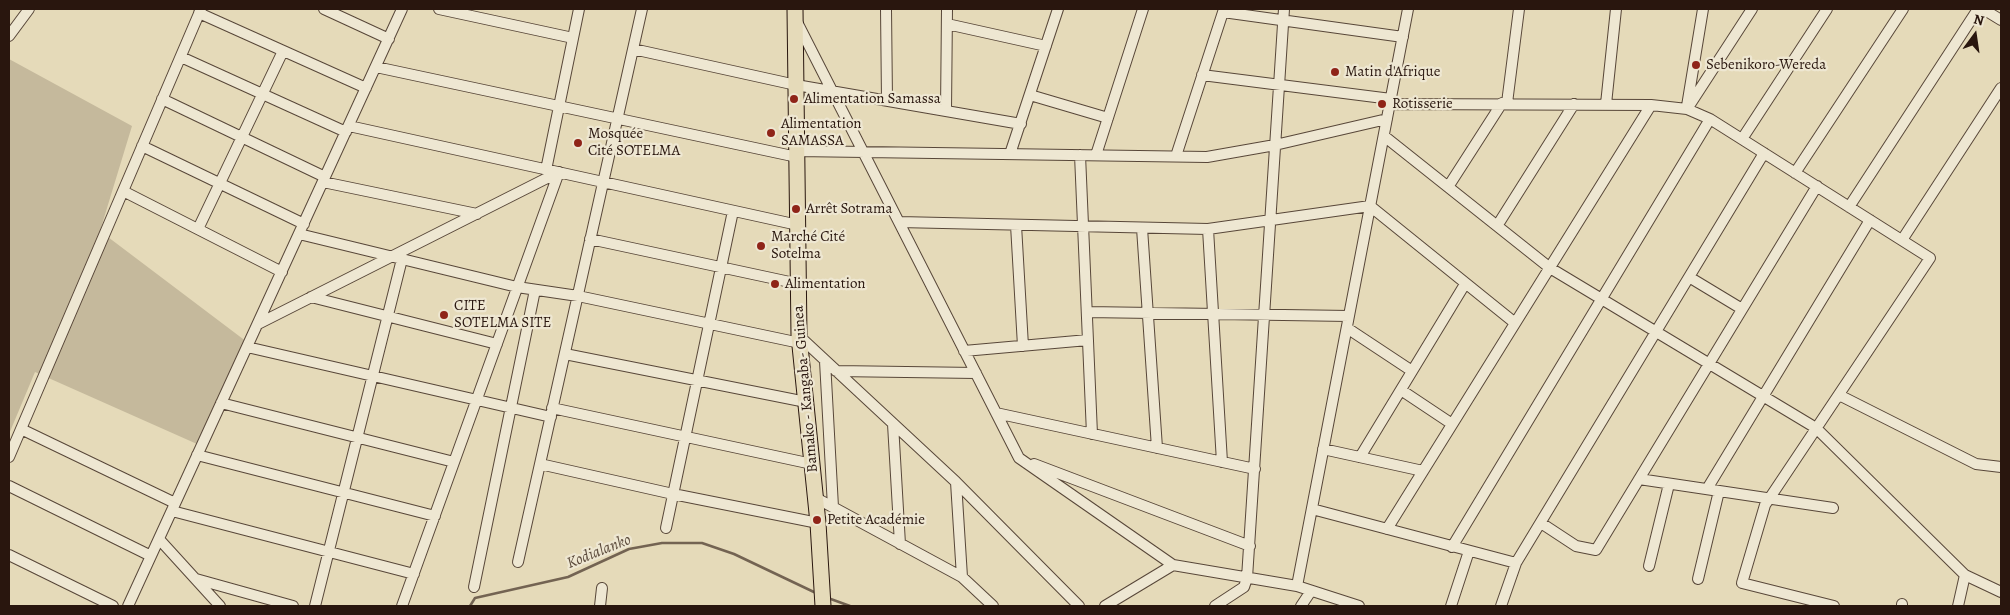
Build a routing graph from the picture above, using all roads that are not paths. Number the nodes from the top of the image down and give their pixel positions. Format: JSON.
{"nodes":[{"id":1,"x":29,"y":9,"type":"edge"},
{"id":2,"x":324,"y":9,"type":"edge"},
{"id":3,"x":402,"y":9,"type":"edge"},
{"id":4,"x":440,"y":9,"type":"edge"},
{"id":5,"x":580,"y":9,"type":"edge"},
{"id":6,"x":642,"y":9,"type":"edge"},
{"id":7,"x":886,"y":9,"type":"edge"},
{"id":8,"x":947,"y":9,"type":"edge"},
{"id":9,"x":1058,"y":9,"type":"edge"},
{"id":10,"x":1143,"y":9,"type":"edge"},
{"id":11,"x":1284,"y":9,"type":"edge"},
{"id":12,"x":1408,"y":9,"type":"edge"},
{"id":13,"x":1519,"y":9,"type":"edge"},
{"id":14,"x":1616,"y":9,"type":"edge"},
{"id":15,"x":1703,"y":9,"type":"edge"},
{"id":16,"x":1752,"y":9,"type":"edge"},
{"id":17,"x":1827,"y":9,"type":"edge"},
{"id":18,"x":1903,"y":9,"type":"edge"},
{"id":19,"x":1978,"y":9,"type":"edge"},
{"id":20,"x":1983,"y":9,"type":"edge"},
{"id":21,"x":200,"y":11,"type":"edge"},
{"id":22,"x":1223,"y":11,"type":"edge"},
{"id":23,"x":795,"y":14,"type":"edge"},
{"id":24,"x":1284,"y":20,"type":"junction"},
{"id":25,"x":2001,"y":20,"type":"edge"},
{"id":26,"x":947,"y":24,"type":"junction"},
{"id":27,"x":9,"y":36,"type":"edge"},
{"id":28,"x":1403,"y":37,"type":"junction"},
{"id":29,"x":573,"y":38,"type":"junction"},
{"id":30,"x":389,"y":39,"type":"junction"},
{"id":31,"x":1046,"y":46,"type":"junction"},
{"id":32,"x":633,"y":50,"type":"junction"},
{"id":33,"x":283,"y":51,"type":"junction"},
{"id":34,"x":181,"y":57,"type":"junction"},
{"id":35,"x":376,"y":67,"type":"junction"},
{"id":36,"x":1202,"y":75,"type":"junction"},
{"id":37,"x":1279,"y":84,"type":"junction"},
{"id":38,"x":796,"y":85,"type":"junction"},
{"id":39,"x":366,"y":88,"type":"junction"},
{"id":40,"x":2001,"y":88,"type":"edge"},
{"id":41,"x":832,"y":90,"type":"junction"},
{"id":42,"x":262,"y":94,"type":"junction"},
{"id":43,"x":1030,"y":95,"type":"junction"},
{"id":44,"x":162,"y":99,"type":"junction"},
{"id":45,"x":886,"y":100,"type":"junction"},
{"id":46,"x":1391,"y":101,"type":"junction"},
{"id":47,"x":1505,"y":103,"type":"junction"},
{"id":48,"x":1574,"y":104,"type":"junction"},
{"id":49,"x":1606,"y":104,"type":"junction"},
{"id":50,"x":1651,"y":104,"type":"junction"},
{"id":51,"x":559,"y":106,"type":"junction"},
{"id":52,"x":1687,"y":109,"type":"junction"},
{"id":53,"x":946,"y":110,"type":"junction"},
{"id":54,"x":1108,"y":118,"type":"junction"},
{"id":55,"x":617,"y":119,"type":"junction"},
{"id":56,"x":1387,"y":119,"type":"junction"},
{"id":57,"x":1710,"y":119,"type":"junction"},
{"id":58,"x":1021,"y":124,"type":"junction"},
{"id":59,"x":347,"y":129,"type":"junction"},
{"id":60,"x":1384,"y":136,"type":"junction"},
{"id":61,"x":241,"y":137,"type":"junction"},
{"id":62,"x":1742,"y":139,"type":"junction"},
{"id":63,"x":1276,"y":145,"type":"junction"},
{"id":64,"x":142,"y":146,"type":"junction"},
{"id":65,"x":863,"y":152,"type":"junction"},
{"id":66,"x":1764,"y":153,"type":"junction"},
{"id":67,"x":797,"y":154,"type":"junction"},
{"id":68,"x":1010,"y":154,"type":"junction"},
{"id":69,"x":1080,"y":155,"type":"junction"},
{"id":70,"x":1096,"y":155,"type":"junction"},
{"id":71,"x":1176,"y":156,"type":"junction"},
{"id":72,"x":546,"y":170,"type":"junction"},
{"id":73,"x":559,"y":172,"type":"junction"},
{"id":74,"x":1796,"y":173,"type":"junction"},
{"id":75,"x":324,"y":180,"type":"junction"},
{"id":76,"x":603,"y":182,"type":"junction"},
{"id":77,"x":219,"y":183,"type":"junction"},
{"id":78,"x":1817,"y":186,"type":"junction"},
{"id":79,"x":1448,"y":187,"type":"junction"},
{"id":80,"x":123,"y":191,"type":"junction"},
{"id":81,"x":1370,"y":206,"type":"junction"},
{"id":82,"x":1849,"y":207,"type":"junction"},
{"id":83,"x":733,"y":211,"type":"junction"},
{"id":84,"x":477,"y":214,"type":"junction"},
{"id":85,"x":1271,"y":220,"type":"junction"},
{"id":86,"x":1870,"y":220,"type":"junction"},
{"id":87,"x":898,"y":222,"type":"junction"},
{"id":88,"x":304,"y":224,"type":"junction"},
{"id":89,"x":798,"y":225,"type":"junction"},
{"id":90,"x":1016,"y":225,"type":"junction"},
{"id":91,"x":1497,"y":226,"type":"junction"},
{"id":92,"x":1083,"y":227,"type":"junction"},
{"id":93,"x":1142,"y":228,"type":"junction"},
{"id":94,"x":1208,"y":228,"type":"junction"},
{"id":95,"x":198,"y":229,"type":"junction"},
{"id":96,"x":299,"y":234,"type":"junction"},
{"id":97,"x":590,"y":239,"type":"junction"},
{"id":98,"x":1902,"y":240,"type":"junction"},
{"id":99,"x":390,"y":256,"type":"junction"},
{"id":100,"x":402,"y":259,"type":"junction"},
{"id":101,"x":721,"y":267,"type":"junction"},
{"id":102,"x":1550,"y":268,"type":"junction"},
{"id":103,"x":282,"y":272,"type":"junction"},
{"id":104,"x":1689,"y":277,"type":"junction"},
{"id":105,"x":799,"y":284,"type":"junction"},
{"id":106,"x":1466,"y":284,"type":"junction"},
{"id":107,"x":517,"y":287,"type":"junction"},
{"id":108,"x":535,"y":290,"type":"junction"},
{"id":109,"x":578,"y":296,"type":"junction"},
{"id":110,"x":311,"y":297,"type":"junction"},
{"id":111,"x":1601,"y":299,"type":"junction"},
{"id":112,"x":1742,"y":309,"type":"junction"},
{"id":113,"x":1086,"y":312,"type":"junction"},
{"id":114,"x":1148,"y":313,"type":"junction"},
{"id":115,"x":1213,"y":313,"type":"junction"},
{"id":116,"x":1264,"y":315,"type":"junction"},
{"id":117,"x":388,"y":316,"type":"junction"},
{"id":118,"x":1349,"y":316,"type":"junction"},
{"id":119,"x":1515,"y":323,"type":"junction"},
{"id":120,"x":258,"y":324,"type":"junction"},
{"id":121,"x":709,"y":324,"type":"junction"},
{"id":122,"x":1347,"y":328,"type":"junction"},
{"id":123,"x":1656,"y":332,"type":"junction"},
{"id":124,"x":800,"y":340,"type":"junction"},
{"id":125,"x":1088,"y":340,"type":"junction"},
{"id":126,"x":497,"y":344,"type":"junction"},
{"id":127,"x":1023,"y":346,"type":"junction"},
{"id":128,"x":247,"y":347,"type":"junction"},
{"id":129,"x":964,"y":352,"type":"junction"},
{"id":130,"x":565,"y":354,"type":"junction"},
{"id":131,"x":825,"y":361,"type":"junction"},
{"id":132,"x":1709,"y":364,"type":"junction"},
{"id":133,"x":836,"y":371,"type":"junction"},
{"id":134,"x":1412,"y":371,"type":"junction"},
{"id":135,"x":976,"y":373,"type":"junction"},
{"id":136,"x":372,"y":377,"type":"junction"},
{"id":137,"x":697,"y":381,"type":"junction"},
{"id":138,"x":1401,"y":390,"type":"junction"},
{"id":139,"x":1839,"y":395,"type":"junction"},
{"id":140,"x":1763,"y":396,"type":"junction"},
{"id":141,"x":476,"y":400,"type":"junction"},
{"id":142,"x":806,"y":402,"type":"junction"},
{"id":143,"x":221,"y":403,"type":"junction"},
{"id":144,"x":510,"y":408,"type":"junction"},
{"id":145,"x":552,"y":413,"type":"junction"},
{"id":146,"x":996,"y":413,"type":"junction"},
{"id":147,"x":893,"y":424,"type":"junction"},
{"id":148,"x":1452,"y":424,"type":"junction"},
{"id":149,"x":1816,"y":428,"type":"junction"},
{"id":150,"x":21,"y":429,"type":"junction"},
{"id":151,"x":1092,"y":434,"type":"junction"},
{"id":152,"x":685,"y":437,"type":"junction"},
{"id":153,"x":357,"y":438,"type":"junction"},
{"id":154,"x":1157,"y":448,"type":"junction"},
{"id":155,"x":1323,"y":449,"type":"junction"},
{"id":156,"x":197,"y":455,"type":"junction"},
{"id":157,"x":9,"y":457,"type":"edge"},
{"id":158,"x":1360,"y":457,"type":"junction"},
{"id":159,"x":1019,"y":458,"type":"junction"},
{"id":160,"x":454,"y":462,"type":"junction"},
{"id":161,"x":1222,"y":462,"type":"junction"},
{"id":162,"x":540,"y":464,"type":"junction"},
{"id":163,"x":812,"y":464,"type":"junction"},
{"id":164,"x":2001,"y":467,"type":"edge"},
{"id":165,"x":1254,"y":469,"type":"junction"},
{"id":166,"x":1423,"y":471,"type":"junction"},
{"id":167,"x":1639,"y":479,"type":"junction"},
{"id":168,"x":956,"y":482,"type":"junction"},
{"id":169,"x":1670,"y":484,"type":"junction"},
{"id":170,"x":9,"y":486,"type":"edge"},
{"id":171,"x":1707,"y":489,"type":"junction"},
{"id":172,"x":1719,"y":491,"type":"junction"},
{"id":173,"x":343,"y":493,"type":"junction"},
{"id":174,"x":673,"y":494,"type":"junction"},
{"id":175,"x":816,"y":498,"type":"junction"},
{"id":176,"x":1769,"y":499,"type":"junction"},
{"id":177,"x":174,"y":507,"type":"junction"},
{"id":178,"x":833,"y":507,"type":"junction"},
{"id":179,"x":1833,"y":508,"type":"dead end"},
{"id":180,"x":1312,"y":509,"type":"junction"},
{"id":181,"x":435,"y":516,"type":"junction"},
{"id":182,"x":1541,"y":522,"type":"junction"},
{"id":183,"x":818,"y":523,"type":"junction"},
{"id":184,"x":666,"y":528,"type":"dead end"},
{"id":185,"x":1386,"y":529,"type":"junction"},
{"id":186,"x":159,"y":539,"type":"junction"},
{"id":187,"x":900,"y":544,"type":"junction"},
{"id":188,"x":1250,"y":546,"type":"junction"},
{"id":189,"x":1452,"y":546,"type":"junction"},
{"id":190,"x":1469,"y":551,"type":"junction"},
{"id":191,"x":328,"y":552,"type":"junction"},
{"id":192,"x":9,"y":555,"type":"edge"},
{"id":193,"x":151,"y":556,"type":"junction"},
{"id":194,"x":518,"y":562,"type":"dead end"},
{"id":195,"x":1516,"y":564,"type":"junction"},
{"id":196,"x":1174,"y":565,"type":"junction"},
{"id":197,"x":1649,"y":566,"type":"dead end"},
{"id":198,"x":414,"y":574,"type":"junction"},
{"id":199,"x":1965,"y":575,"type":"junction"},
{"id":200,"x":962,"y":577,"type":"junction"},
{"id":201,"x":1248,"y":578,"type":"junction"},
{"id":202,"x":196,"y":579,"type":"junction"},
{"id":203,"x":1698,"y":579,"type":"dead end"},
{"id":204,"x":1297,"y":586,"type":"junction"},
{"id":205,"x":474,"y":587,"type":"dead end"},
{"id":206,"x":602,"y":588,"type":"dead end"},
{"id":207,"x":1311,"y":591,"type":"junction"},
{"id":208,"x":2001,"y":592,"type":"edge"},
{"id":209,"x":822,"y":599,"type":"edge"},
{"id":210,"x":113,"y":606,"type":"edge"},
{"id":211,"x":128,"y":606,"type":"edge"},
{"id":212,"x":220,"y":606,"type":"edge"},
{"id":213,"x":294,"y":606,"type":"edge"},
{"id":214,"x":314,"y":606,"type":"edge"},
{"id":215,"x":402,"y":606,"type":"edge"},
{"id":216,"x":600,"y":606,"type":"edge"},
{"id":217,"x":993,"y":606,"type":"edge"},
{"id":218,"x":1079,"y":606,"type":"edge"},
{"id":219,"x":1105,"y":606,"type":"edge"},
{"id":220,"x":1215,"y":606,"type":"edge"},
{"id":221,"x":1301,"y":606,"type":"edge"},
{"id":222,"x":1359,"y":606,"type":"edge"},
{"id":223,"x":1451,"y":606,"type":"edge"},
{"id":224,"x":1501,"y":606,"type":"edge"},
{"id":225,"x":1834,"y":606,"type":"edge"},
{"id":226,"x":1958,"y":606,"type":"edge"}],
"edges":[{"from":1,"to":27,"type":"street"},
{"from":2,"to":30,"type":"street"},
{"from":3,"to":30,"type":"street"},
{"from":4,"to":29,"type":"street"},
{"from":5,"to":29,"type":"street"},
{"from":6,"to":32,"type":"street"},
{"from":7,"to":45,"type":"street"},
{"from":8,"to":26,"type":"street"},
{"from":9,"to":31,"type":"street"},
{"from":10,"to":54,"type":"street"},
{"from":11,"to":24,"type":"street"},
{"from":12,"to":28,"type":"street"},
{"from":13,"to":47,"type":"street"},
{"from":14,"to":49,"type":"street"},
{"from":15,"to":52,"type":"street"},
{"from":16,"to":52,"type":"street"},
{"from":17,"to":62,"type":"street"},
{"from":18,"to":74,"type":"street"},
{"from":19,"to":82,"type":"street"},
{"from":20,"to":25,"type":"street"},
{"from":21,"to":33,"type":"street"},
{"from":21,"to":34,"type":"street"},
{"from":22,"to":24,"type":"street"},
{"from":22,"to":36,"type":"street"},
{"from":23,"to":38,"type":"main road","name":"Bamako - Kangaba- Guinea"},
{"from":23,"to":41,"type":"street"},
{"from":24,"to":28,"type":"street"},
{"from":24,"to":37,"type":"street"},
{"from":26,"to":31,"type":"street"},
{"from":26,"to":53,"type":"street"},
{"from":28,"to":46,"type":"street"},
{"from":29,"to":51,"type":"street"},
{"from":30,"to":35,"type":"street"},
{"from":31,"to":43,"type":"street"},
{"from":32,"to":38,"type":"street"},
{"from":32,"to":55,"type":"street"},
{"from":33,"to":39,"type":"street"},
{"from":33,"to":42,"type":"street"},
{"from":34,"to":42,"type":"street"},
{"from":34,"to":44,"type":"street"},
{"from":35,"to":39,"type":"street"},
{"from":35,"to":51,"type":"street"},
{"from":36,"to":37,"type":"street"},
{"from":36,"to":71,"type":"street"},
{"from":37,"to":46,"type":"street"},
{"from":37,"to":63,"type":"street"},
{"from":38,"to":41,"type":"street"},
{"from":38,"to":67,"type":"main road","name":"Bamako - Kangaba- Guinea"},
{"from":39,"to":59,"type":"street"},
{"from":40,"to":98,"type":"street"},
{"from":41,"to":45,"type":"street"},
{"from":41,"to":65,"type":"street"},
{"from":42,"to":59,"type":"street"},
{"from":42,"to":61,"type":"street"},
{"from":43,"to":54,"type":"street"},
{"from":43,"to":58,"type":"street"},
{"from":44,"to":61,"type":"street"},
{"from":44,"to":64,"type":"street"},
{"from":45,"to":53,"type":"street"},
{"from":46,"to":47,"type":"street"},
{"from":46,"to":56,"type":"street"},
{"from":47,"to":48,"type":"street"},
{"from":47,"to":79,"type":"street"},
{"from":48,"to":49,"type":"street"},
{"from":48,"to":91,"type":"street"},
{"from":49,"to":50,"type":"street"},
{"from":50,"to":52,"type":"street"},
{"from":50,"to":102,"type":"street"},
{"from":51,"to":55,"type":"street"},
{"from":51,"to":72,"type":"street"},
{"from":52,"to":57,"type":"street"},
{"from":53,"to":58,"type":"street"},
{"from":54,"to":70,"type":"street"},
{"from":55,"to":67,"type":"street"},
{"from":55,"to":76,"type":"street"},
{"from":56,"to":60,"type":"street"},
{"from":56,"to":63,"type":"street"},
{"from":57,"to":62,"type":"street"},
{"from":57,"to":111,"type":"street"},
{"from":58,"to":68,"type":"street"},
{"from":59,"to":72,"type":"street"},
{"from":59,"to":75,"type":"street"},
{"from":60,"to":79,"type":"street"},
{"from":60,"to":81,"type":"street"},
{"from":61,"to":75,"type":"street"},
{"from":61,"to":77,"type":"street"},
{"from":62,"to":66,"type":"street"},
{"from":63,"to":71,"type":"street"},
{"from":63,"to":85,"type":"street"},
{"from":64,"to":77,"type":"street"},
{"from":64,"to":80,"type":"street"},
{"from":65,"to":67,"type":"street"},
{"from":65,"to":68,"type":"street"},
{"from":65,"to":87,"type":"street"},
{"from":66,"to":74,"type":"street"},
{"from":66,"to":104,"type":"street"},
{"from":67,"to":89,"type":"main road","name":"Bamako - Kangaba- Guinea"},
{"from":68,"to":69,"type":"street"},
{"from":69,"to":70,"type":"street"},
{"from":69,"to":92,"type":"street"},
{"from":70,"to":71,"type":"street"},
{"from":72,"to":73,"type":"street"},
{"from":73,"to":76,"type":"street"},
{"from":73,"to":84,"type":"street"},
{"from":73,"to":107,"type":"street"},
{"from":74,"to":78,"type":"street"},
{"from":75,"to":84,"type":"street"},
{"from":75,"to":88,"type":"street"},
{"from":76,"to":83,"type":"street"},
{"from":76,"to":97,"type":"street"},
{"from":77,"to":88,"type":"street"},
{"from":77,"to":95,"type":"street"},
{"from":78,"to":82,"type":"street"},
{"from":78,"to":112,"type":"street"},
{"from":79,"to":91,"type":"street"},
{"from":80,"to":95,"type":"street"},
{"from":80,"to":150,"type":"street"},
{"from":81,"to":85,"type":"street"},
{"from":81,"to":106,"type":"street"},
{"from":81,"to":118,"type":"street"},
{"from":82,"to":86,"type":"street"},
{"from":83,"to":89,"type":"street"},
{"from":83,"to":101,"type":"street"},
{"from":84,"to":99,"type":"street"},
{"from":85,"to":94,"type":"street"},
{"from":85,"to":116,"type":"street"},
{"from":86,"to":98,"type":"street"},
{"from":86,"to":140,"type":"street"},
{"from":87,"to":90,"type":"street"},
{"from":87,"to":129,"type":"street"},
{"from":88,"to":96,"type":"street"},
{"from":89,"to":105,"type":"main road","name":"Bamako - Kangaba- Guinea"},
{"from":90,"to":92,"type":"street"},
{"from":90,"to":127,"type":"street"},
{"from":91,"to":102,"type":"street"},
{"from":92,"to":93,"type":"street"},
{"from":92,"to":113,"type":"street"},
{"from":93,"to":94,"type":"street"},
{"from":93,"to":114,"type":"street"},
{"from":94,"to":115,"type":"street"},
{"from":95,"to":103,"type":"street"},
{"from":96,"to":99,"type":"street"},
{"from":96,"to":103,"type":"street"},
{"from":97,"to":101,"type":"street"},
{"from":97,"to":109,"type":"street"},
{"from":98,"to":139,"type":"street"},
{"from":99,"to":100,"type":"street"},
{"from":99,"to":110,"type":"street"},
{"from":100,"to":107,"type":"street"},
{"from":100,"to":117,"type":"street"},
{"from":101,"to":105,"type":"street"},
{"from":101,"to":121,"type":"street"},
{"from":102,"to":111,"type":"street"},
{"from":102,"to":119,"type":"street"},
{"from":103,"to":120,"type":"street"},
{"from":104,"to":112,"type":"street"},
{"from":104,"to":123,"type":"street"},
{"from":105,"to":124,"type":"main road","name":"Bamako - Kangaba- Guinea"},
{"from":106,"to":119,"type":"street"},
{"from":106,"to":134,"type":"street"},
{"from":107,"to":108,"type":"street"},
{"from":107,"to":126,"type":"street"},
{"from":108,"to":109,"type":"street"},
{"from":108,"to":144,"type":"street"},
{"from":109,"to":121,"type":"street"},
{"from":109,"to":130,"type":"street"},
{"from":110,"to":117,"type":"street"},
{"from":110,"to":120,"type":"street"},
{"from":111,"to":123,"type":"street"},
{"from":111,"to":189,"type":"street"},
{"from":112,"to":132,"type":"street"},
{"from":113,"to":114,"type":"street"},
{"from":113,"to":125,"type":"street"},
{"from":114,"to":115,"type":"street"},
{"from":114,"to":154,"type":"street"},
{"from":115,"to":116,"type":"street"},
{"from":115,"to":161,"type":"street"},
{"from":116,"to":118,"type":"street"},
{"from":116,"to":165,"type":"street"},
{"from":117,"to":126,"type":"street"},
{"from":117,"to":136,"type":"street"},
{"from":118,"to":122,"type":"street"},
{"from":119,"to":148,"type":"street"},
{"from":120,"to":128,"type":"street"},
{"from":121,"to":124,"type":"street"},
{"from":121,"to":137,"type":"street"},
{"from":122,"to":134,"type":"street"},
{"from":122,"to":155,"type":"street"},
{"from":123,"to":132,"type":"street"},
{"from":123,"to":182,"type":"street"},
{"from":124,"to":131,"type":"street"},
{"from":124,"to":142,"type":"main road","name":"Bamako - Kangaba- Guinea"},
{"from":125,"to":127,"type":"street"},
{"from":125,"to":151,"type":"street"},
{"from":126,"to":141,"type":"street"},
{"from":127,"to":129,"type":"street"},
{"from":128,"to":136,"type":"street"},
{"from":128,"to":143,"type":"street"},
{"from":129,"to":135,"type":"street"},
{"from":130,"to":137,"type":"street"},
{"from":130,"to":145,"type":"street"},
{"from":131,"to":133,"type":"street"},
{"from":131,"to":178,"type":"street"},
{"from":132,"to":140,"type":"street"},
{"from":132,"to":167,"type":"street"},
{"from":133,"to":135,"type":"street"},
{"from":133,"to":147,"type":"street"},
{"from":134,"to":138,"type":"street"},
{"from":135,"to":146,"type":"street"},
{"from":136,"to":141,"type":"street"},
{"from":136,"to":153,"type":"street"},
{"from":137,"to":142,"type":"street"},
{"from":137,"to":152,"type":"street"},
{"from":138,"to":148,"type":"street"},
{"from":138,"to":158,"type":"street"},
{"from":139,"to":149,"type":"street"},
{"from":139,"to":164,"type":"street"},
{"from":140,"to":149,"type":"street"},
{"from":140,"to":171,"type":"street"},
{"from":141,"to":144,"type":"street"},
{"from":141,"to":160,"type":"street"},
{"from":142,"to":163,"type":"main road","name":"Bamako - Kangaba- Guinea"},
{"from":143,"to":153,"type":"street"},
{"from":143,"to":156,"type":"street"},
{"from":144,"to":145,"type":"street"},
{"from":144,"to":205,"type":"street"},
{"from":145,"to":152,"type":"street"},
{"from":145,"to":162,"type":"street"},
{"from":146,"to":151,"type":"street"},
{"from":146,"to":159,"type":"street"},
{"from":147,"to":168,"type":"street"},
{"from":147,"to":187,"type":"street"},
{"from":148,"to":166,"type":"street"},
{"from":149,"to":176,"type":"street"},
{"from":149,"to":199,"type":"street"},
{"from":150,"to":157,"type":"street"},
{"from":150,"to":177,"type":"street"},
{"from":151,"to":154,"type":"street"},
{"from":152,"to":163,"type":"street"},
{"from":152,"to":174,"type":"street"},
{"from":153,"to":160,"type":"street"},
{"from":153,"to":173,"type":"street"},
{"from":154,"to":161,"type":"street"},
{"from":155,"to":158,"type":"street"},
{"from":155,"to":180,"type":"street"},
{"from":156,"to":173,"type":"street"},
{"from":156,"to":177,"type":"street"},
{"from":158,"to":166,"type":"street"},
{"from":159,"to":188,"type":"street"},
{"from":159,"to":196,"type":"street"},
{"from":160,"to":181,"type":"street"},
{"from":161,"to":165,"type":"street"},
{"from":162,"to":174,"type":"street"},
{"from":162,"to":194,"type":"street"},
{"from":163,"to":175,"type":"main road","name":"Bamako - Kangaba- Guinea"},
{"from":165,"to":188,"type":"street"},
{"from":166,"to":185,"type":"street"},
{"from":167,"to":169,"type":"street"},
{"from":167,"to":182,"type":"street"},
{"from":168,"to":200,"type":"street"},
{"from":168,"to":218,"type":"street"},
{"from":169,"to":171,"type":"street"},
{"from":169,"to":197,"type":"street"},
{"from":170,"to":193,"type":"street"},
{"from":171,"to":172,"type":"street"},
{"from":172,"to":176,"type":"street"},
{"from":172,"to":203,"type":"street"},
{"from":173,"to":181,"type":"street"},
{"from":173,"to":191,"type":"street"},
{"from":174,"to":183,"type":"street"},
{"from":174,"to":184,"type":"street"},
{"from":175,"to":178,"type":"street"},
{"from":175,"to":183,"type":"main road","name":"Bamako - Kangaba- Guinea"},
{"from":176,"to":179,"type":"street"},
{"from":176,"to":225,"type":"street"},
{"from":177,"to":186,"type":"street"},
{"from":177,"to":191,"type":"street"},
{"from":178,"to":187,"type":"street"},
{"from":180,"to":185,"type":"street"},
{"from":180,"to":204,"type":"street"},
{"from":181,"to":198,"type":"street"},
{"from":182,"to":195,"type":"street"},
{"from":183,"to":209,"type":"main road","name":"Bamako - Kangaba- Guinea"},
{"from":185,"to":189,"type":"street"},
{"from":186,"to":193,"type":"street"},
{"from":186,"to":202,"type":"street"},
{"from":187,"to":200,"type":"street"},
{"from":188,"to":201,"type":"street"},
{"from":189,"to":190,"type":"street"},
{"from":190,"to":195,"type":"street"},
{"from":190,"to":223,"type":"street"},
{"from":191,"to":198,"type":"street"},
{"from":191,"to":214,"type":"street"},
{"from":192,"to":210,"type":"street"},
{"from":193,"to":211,"type":"street"},
{"from":195,"to":224,"type":"street"},
{"from":196,"to":201,"type":"street"},
{"from":196,"to":219,"type":"street"},
{"from":198,"to":215,"type":"street"},
{"from":199,"to":208,"type":"street"},
{"from":199,"to":226,"type":"street"},
{"from":200,"to":217,"type":"street"},
{"from":201,"to":204,"type":"street"},
{"from":201,"to":220,"type":"street"},
{"from":202,"to":212,"type":"street"},
{"from":202,"to":213,"type":"street"},
{"from":204,"to":207,"type":"street"},
{"from":206,"to":216,"type":"street"},
{"from":207,"to":221,"type":"street"},
{"from":207,"to":222,"type":"street"}]}
